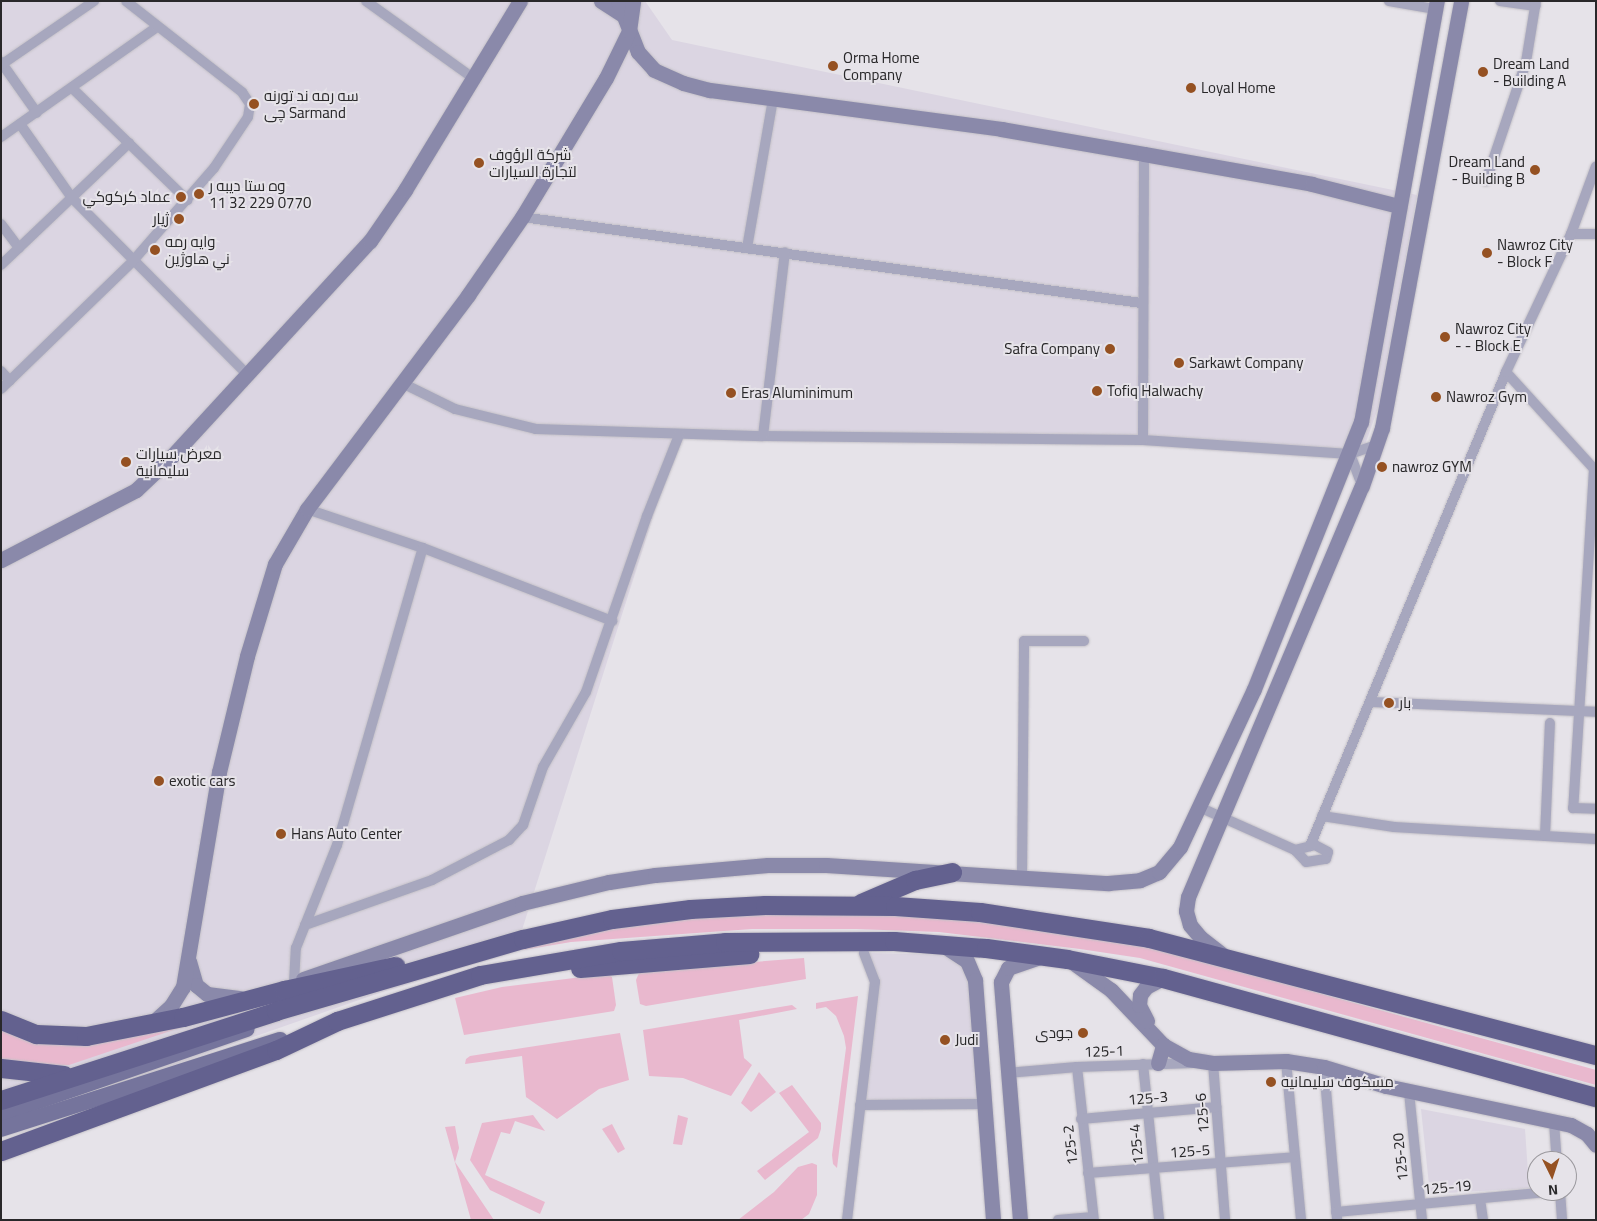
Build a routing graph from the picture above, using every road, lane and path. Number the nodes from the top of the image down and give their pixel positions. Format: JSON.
{"nodes":[{"id":1,"x":94,"y":1,"type":"edge"},
{"id":2,"x":126,"y":1,"type":"edge"},
{"id":3,"x":366,"y":1,"type":"edge"},
{"id":4,"x":510,"y":1,"type":"edge"},
{"id":5,"x":520,"y":1,"type":"edge"},
{"id":6,"x":601,"y":1,"type":"edge"},
{"id":7,"x":633,"y":1,"type":"edge"},
{"id":8,"x":1389,"y":1,"type":"edge"},
{"id":9,"x":1462,"y":1,"type":"edge"},
{"id":10,"x":1500,"y":1,"type":"edge"},
{"id":11,"x":1536,"y":4,"type":"edge"},
{"id":12,"x":1436,"y":5,"type":"edge"},
{"id":13,"x":619,"y":8,"type":"edge"},
{"id":14,"x":157,"y":27,"type":"junction"},
{"id":15,"x":629,"y":31,"type":"junction"},
{"id":16,"x":2,"y":64,"type":"edge"},
{"id":17,"x":469,"y":75,"type":"junction"},
{"id":18,"x":72,"y":88,"type":"junction"},
{"id":19,"x":773,"y":98,"type":"junction"},
{"id":20,"x":37,"y":113,"type":"junction"},
{"id":21,"x":20,"y":124,"type":"junction"},
{"id":22,"x":1,"y":137,"type":"edge"},
{"id":23,"x":129,"y":143,"type":"junction"},
{"id":24,"x":1144,"y":154,"type":"junction"},
{"id":25,"x":1596,"y":166,"type":"edge"},
{"id":26,"x":1486,"y":181,"type":"dead end"},
{"id":27,"x":72,"y":198,"type":"junction"},
{"id":28,"x":187,"y":200,"type":"junction"},
{"id":29,"x":1398,"y":206,"type":"junction"},
{"id":30,"x":522,"y":217,"type":"junction"},
{"id":31,"x":1,"y":224,"type":"edge"},
{"id":32,"x":1572,"y":234,"type":"junction"},
{"id":33,"x":1596,"y":234,"type":"edge"},
{"id":34,"x":19,"y":248,"type":"junction"},
{"id":35,"x":747,"y":248,"type":"junction"},
{"id":36,"x":785,"y":252,"type":"junction"},
{"id":37,"x":132,"y":262,"type":"junction"},
{"id":38,"x":1,"y":265,"type":"edge"},
{"id":39,"x":1141,"y":303,"type":"junction"},
{"id":40,"x":1,"y":371,"type":"edge"},
{"id":41,"x":244,"y":371,"type":"junction"},
{"id":42,"x":1506,"y":372,"type":"junction"},
{"id":43,"x":10,"y":381,"type":"junction"},
{"id":44,"x":402,"y":383,"type":"junction"},
{"id":45,"x":1,"y":389,"type":"edge"},
{"id":46,"x":1361,"y":422,"type":"junction"},
{"id":47,"x":1382,"y":428,"type":"junction"},
{"id":48,"x":679,"y":435,"type":"junction"},
{"id":49,"x":763,"y":436,"type":"junction"},
{"id":50,"x":1143,"y":440,"type":"junction"},
{"id":51,"x":1376,"y":445,"type":"junction"},
{"id":52,"x":1350,"y":454,"type":"junction"},
{"id":53,"x":1595,"y":470,"type":"edge"},
{"id":54,"x":1337,"y":488,"type":"junction"},
{"id":55,"x":1594,"y":490,"type":"edge"},
{"id":56,"x":1359,"y":492,"type":"junction"},
{"id":57,"x":307,"y":509,"type":"junction"},
{"id":58,"x":93,"y":511,"type":"junction"},
{"id":59,"x":423,"y":548,"type":"junction"},
{"id":60,"x":1,"y":553,"type":"edge"},
{"id":61,"x":1,"y":560,"type":"edge"},
{"id":62,"x":612,"y":621,"type":"junction"},
{"id":63,"x":1084,"y":641,"type":"dead end"},
{"id":64,"x":1371,"y":702,"type":"junction"},
{"id":65,"x":1578,"y":711,"type":"junction"},
{"id":66,"x":1596,"y":712,"type":"edge"},
{"id":67,"x":1550,"y":723,"type":"dead end"},
{"id":68,"x":1198,"y":807,"type":"junction"},
{"id":69,"x":1596,"y":809,"type":"edge"},
{"id":70,"x":1322,"y":816,"type":"junction"},
{"id":71,"x":1223,"y":818,"type":"junction"},
{"id":72,"x":1545,"y":836,"type":"junction"},
{"id":73,"x":1596,"y":839,"type":"edge"},
{"id":74,"x":1310,"y":846,"type":"junction"},
{"id":75,"x":1295,"y":850,"type":"junction"},
{"id":76,"x":952,"y":872,"type":"junction"},
{"id":77,"x":1022,"y":877,"type":"junction"},
{"id":78,"x":847,"y":906,"type":"junction"},
{"id":79,"x":305,"y":925,"type":"junction"},
{"id":80,"x":523,"y":938,"type":"junction"},
{"id":81,"x":940,"y":944,"type":"junction"},
{"id":82,"x":1010,"y":951,"type":"junction"},
{"id":83,"x":864,"y":953,"type":"junction"},
{"id":84,"x":960,"y":955,"type":"junction"},
{"id":85,"x":1044,"y":956,"type":"junction"},
{"id":86,"x":1224,"y":956,"type":"junction"},
{"id":87,"x":1067,"y":959,"type":"junction"},
{"id":88,"x":189,"y":961,"type":"junction"},
{"id":89,"x":524,"y":965,"type":"junction"},
{"id":90,"x":1162,"y":978,"type":"junction"},
{"id":91,"x":382,"y":982,"type":"junction"},
{"id":92,"x":294,"y":983,"type":"junction"},
{"id":93,"x":254,"y":998,"type":"junction"},
{"id":94,"x":1,"y":1020,"type":"edge"},
{"id":95,"x":337,"y":1022,"type":"junction"},
{"id":96,"x":151,"y":1024,"type":"junction"},
{"id":97,"x":1158,"y":1039,"type":"junction"},
{"id":98,"x":1006,"y":1048,"type":"junction"},
{"id":99,"x":981,"y":1049,"type":"junction"},
{"id":100,"x":1596,"y":1055,"type":"edge"},
{"id":101,"x":1286,"y":1061,"type":"junction"},
{"id":102,"x":1207,"y":1063,"type":"junction"},
{"id":103,"x":1150,"y":1064,"type":"junction"},
{"id":104,"x":1077,"y":1067,"type":"junction"},
{"id":105,"x":1324,"y":1067,"type":"junction"},
{"id":106,"x":1,"y":1068,"type":"edge"},
{"id":107,"x":1008,"y":1074,"type":"junction"},
{"id":108,"x":78,"y":1075,"type":"junction"},
{"id":109,"x":1408,"y":1092,"type":"junction"},
{"id":110,"x":1596,"y":1097,"type":"edge"},
{"id":111,"x":985,"y":1104,"type":"junction"},
{"id":112,"x":860,"y":1105,"type":"junction"},
{"id":113,"x":1216,"y":1107,"type":"junction"},
{"id":114,"x":10,"y":1111,"type":"edge"},
{"id":115,"x":1148,"y":1113,"type":"junction"},
{"id":116,"x":1082,"y":1119,"type":"junction"},
{"id":117,"x":1554,"y":1122,"type":"junction"},
{"id":118,"x":1,"y":1129,"type":"edge"},
{"id":119,"x":32,"y":1140,"type":"junction"},
{"id":120,"x":1,"y":1144,"type":"edge"},
{"id":121,"x":1596,"y":1145,"type":"edge"},
{"id":122,"x":1,"y":1151,"type":"edge"},
{"id":123,"x":1556,"y":1151,"type":"edge"},
{"id":124,"x":1294,"y":1157,"type":"junction"},
{"id":125,"x":1,"y":1162,"type":"edge"},
{"id":126,"x":1221,"y":1164,"type":"junction"},
{"id":127,"x":1154,"y":1168,"type":"junction"},
{"id":128,"x":1088,"y":1173,"type":"junction"},
{"id":129,"x":1527,"y":1194,"type":"edge"},
{"id":130,"x":1480,"y":1199,"type":"junction"},
{"id":131,"x":1561,"y":1201,"type":"edge"},
{"id":132,"x":1420,"y":1204,"type":"junction"},
{"id":133,"x":1337,"y":1216,"type":"edge"},
{"id":134,"x":1022,"y":1218,"type":"edge"},
{"id":135,"x":1094,"y":1218,"type":"edge"},
{"id":136,"x":847,"y":1220,"type":"edge"},
{"id":137,"x":993,"y":1220,"type":"edge"},
{"id":138,"x":1058,"y":1220,"type":"edge"},
{"id":139,"x":1159,"y":1220,"type":"edge"},
{"id":140,"x":1225,"y":1220,"type":"edge"},
{"id":141,"x":1301,"y":1220,"type":"edge"},
{"id":142,"x":1422,"y":1220,"type":"edge"},
{"id":143,"x":1483,"y":1220,"type":"edge"},
{"id":144,"x":1562,"y":1220,"type":"edge"}],
"edges":[{"from":1,"to":16,"type":"street"},
{"from":2,"to":14,"type":"street"},
{"from":3,"to":17,"type":"street"},
{"from":4,"to":17,"type":"street"},
{"from":5,"to":17,"type":"street"},
{"from":6,"to":13,"type":"street"},
{"from":7,"to":15,"type":"street"},
{"from":8,"to":12,"type":"street"},
{"from":9,"to":47,"type":"street"},
{"from":10,"to":11,"type":"street"},
{"from":11,"to":26,"type":"street"},
{"from":12,"to":29,"type":"street"},
{"from":13,"to":15,"type":"street"},
{"from":14,"to":18,"type":"street"},
{"from":14,"to":28,"type":"street"},
{"from":15,"to":19,"type":"street"},
{"from":15,"to":30,"type":"street"},
{"from":16,"to":20,"type":"street"},
{"from":17,"to":41,"type":"street"},
{"from":18,"to":20,"type":"street"},
{"from":18,"to":23,"type":"street"},
{"from":19,"to":24,"type":"street"},
{"from":19,"to":35,"type":"street"},
{"from":20,"to":21,"type":"street"},
{"from":21,"to":22,"type":"street"},
{"from":21,"to":27,"type":"street"},
{"from":23,"to":27,"type":"street"},
{"from":23,"to":28,"type":"street"},
{"from":24,"to":29,"type":"street"},
{"from":24,"to":39,"type":"street"},
{"from":25,"to":32,"type":"street"},
{"from":27,"to":34,"type":"street"},
{"from":27,"to":37,"type":"street"},
{"from":28,"to":37,"type":"street"},
{"from":29,"to":46,"type":"street"},
{"from":30,"to":35,"type":"street"},
{"from":30,"to":44,"type":"street"},
{"from":31,"to":34,"type":"street"},
{"from":32,"to":33,"type":"street"},
{"from":32,"to":42,"type":"street"},
{"from":34,"to":38,"type":"street"},
{"from":35,"to":36,"type":"street"},
{"from":36,"to":39,"type":"street"},
{"from":36,"to":49,"type":"street"},
{"from":37,"to":41,"type":"street"},
{"from":37,"to":43,"type":"street"},
{"from":39,"to":50,"type":"street"},
{"from":40,"to":43,"type":"street"},
{"from":41,"to":58,"type":"street"},
{"from":42,"to":53,"type":"street"},
{"from":42,"to":64,"type":"street"},
{"from":43,"to":45,"type":"street"},
{"from":44,"to":48,"type":"street"},
{"from":44,"to":57,"type":"street"},
{"from":46,"to":47,"type":"street"},
{"from":46,"to":52,"type":"street"},
{"from":47,"to":51,"type":"street"},
{"from":48,"to":49,"type":"street"},
{"from":48,"to":62,"type":"street"},
{"from":49,"to":50,"type":"street"},
{"from":50,"to":52,"type":"street"},
{"from":51,"to":52,"type":"street"},
{"from":51,"to":56,"type":"street"},
{"from":52,"to":54,"type":"street"},
{"from":52,"to":56,"type":"street"},
{"from":53,"to":55,"type":"street"},
{"from":54,"to":56,"type":"street"},
{"from":54,"to":68,"type":"street"},
{"from":55,"to":65,"type":"street"},
{"from":56,"to":71,"type":"street"},
{"from":57,"to":59,"type":"street"},
{"from":57,"to":88,"type":"street"},
{"from":58,"to":60,"type":"street"},
{"from":58,"to":61,"type":"street"},
{"from":59,"to":62,"type":"street"},
{"from":59,"to":79,"type":"street"},
{"from":62,"to":79,"type":"street"},
{"from":63,"to":77,"type":"street"},
{"from":64,"to":65,"type":"street"},
{"from":64,"to":70,"type":"street"},
{"from":65,"to":66,"type":"street"},
{"from":65,"to":69,"type":"street"},
{"from":67,"to":72,"type":"street"},
{"from":68,"to":71,"type":"street"},
{"from":68,"to":77,"type":"street"},
{"from":70,"to":72,"type":"street"},
{"from":70,"to":74,"type":"street"},
{"from":71,"to":75,"type":"street"},
{"from":71,"to":86,"type":"street"},
{"from":72,"to":73,"type":"street"},
{"from":74,"to":75,"type":"street"},
{"from":74,"to":75,"type":"street"},
{"from":76,"to":77,"type":"street"},
{"from":76,"to":78,"type":"highway"},
{"from":76,"to":92,"type":"street"},
{"from":78,"to":80,"type":"highway"},
{"from":78,"to":86,"type":"highway"},
{"from":79,"to":92,"type":"street"},
{"from":80,"to":91,"type":"highway"},
{"from":80,"to":93,"type":"highway"},
{"from":81,"to":82,"type":"highway"},
{"from":81,"to":84,"type":"street"},
{"from":81,"to":89,"type":"highway"},
{"from":82,"to":84,"type":"highway"},
{"from":82,"to":85,"type":"highway"},
{"from":83,"to":84,"type":"highway"},
{"from":83,"to":89,"type":"highway"},
{"from":83,"to":112,"type":"street"},
{"from":84,"to":99,"type":"street"},
{"from":85,"to":87,"type":"highway"},
{"from":85,"to":98,"type":"street"},
{"from":86,"to":100,"type":"highway"},
{"from":87,"to":90,"type":"highway"},
{"from":87,"to":97,"type":"street"},
{"from":88,"to":93,"type":"street"},
{"from":88,"to":96,"type":"street"},
{"from":89,"to":95,"type":"highway"},
{"from":90,"to":97,"type":"street"},
{"from":90,"to":110,"type":"highway"},
{"from":91,"to":108,"type":"highway"},
{"from":91,"to":114,"type":"main road"},
{"from":92,"to":93,"type":"street"},
{"from":93,"to":96,"type":"highway"},
{"from":94,"to":96,"type":"highway"},
{"from":95,"to":114,"type":"main road"},
{"from":95,"to":119,"type":"highway"},
{"from":97,"to":102,"type":"street"},
{"from":97,"to":103,"type":"street"},
{"from":98,"to":99,"type":"street"},
{"from":98,"to":107,"type":"street"},
{"from":99,"to":111,"type":"street"},
{"from":101,"to":102,"type":"street"},
{"from":101,"to":105,"type":"street"},
{"from":101,"to":124,"type":"street"},
{"from":102,"to":103,"type":"street","name":"125-1"},
{"from":102,"to":113,"type":"street","name":"125-6"},
{"from":103,"to":104,"type":"street","name":"125-1"},
{"from":103,"to":115,"type":"street","name":"125-4"},
{"from":104,"to":107,"type":"street","name":"125-1"},
{"from":104,"to":116,"type":"street","name":"125-2"},
{"from":105,"to":109,"type":"street"},
{"from":105,"to":133,"type":"street"},
{"from":106,"to":108,"type":"highway"},
{"from":107,"to":134,"type":"street"},
{"from":108,"to":114,"type":"highway"},
{"from":109,"to":117,"type":"street"},
{"from":109,"to":132,"type":"street","name":"125-20"},
{"from":111,"to":112,"type":"street"},
{"from":111,"to":137,"type":"street"},
{"from":112,"to":136,"type":"street"},
{"from":113,"to":115,"type":"street","name":"125-3"},
{"from":113,"to":126,"type":"street","name":"125-6"},
{"from":114,"to":118,"type":"main road"},
{"from":115,"to":116,"type":"street","name":"125-3"},
{"from":115,"to":127,"type":"street","name":"125-4"},
{"from":116,"to":128,"type":"street","name":"125-2"},
{"from":117,"to":121,"type":"street"},
{"from":117,"to":123,"type":"street"},
{"from":119,"to":120,"type":"highway"},
{"from":119,"to":122,"type":"highway"},
{"from":119,"to":125,"type":"highway"},
{"from":124,"to":126,"type":"street","name":"125-5"},
{"from":124,"to":141,"type":"street"},
{"from":126,"to":127,"type":"street","name":"125-5"},
{"from":126,"to":140,"type":"street","name":"125-6"},
{"from":127,"to":128,"type":"street","name":"125-5"},
{"from":127,"to":139,"type":"street","name":"125-4"},
{"from":128,"to":135,"type":"street","name":"125-2"},
{"from":129,"to":130,"type":"street","name":"125-19"},
{"from":130,"to":132,"type":"street","name":"125-19"},
{"from":130,"to":143,"type":"street"},
{"from":131,"to":144,"type":"street"},
{"from":132,"to":133,"type":"street","name":"125-19"},
{"from":132,"to":142,"type":"street","name":"125-20"},
{"from":135,"to":138,"type":"street"}]}
